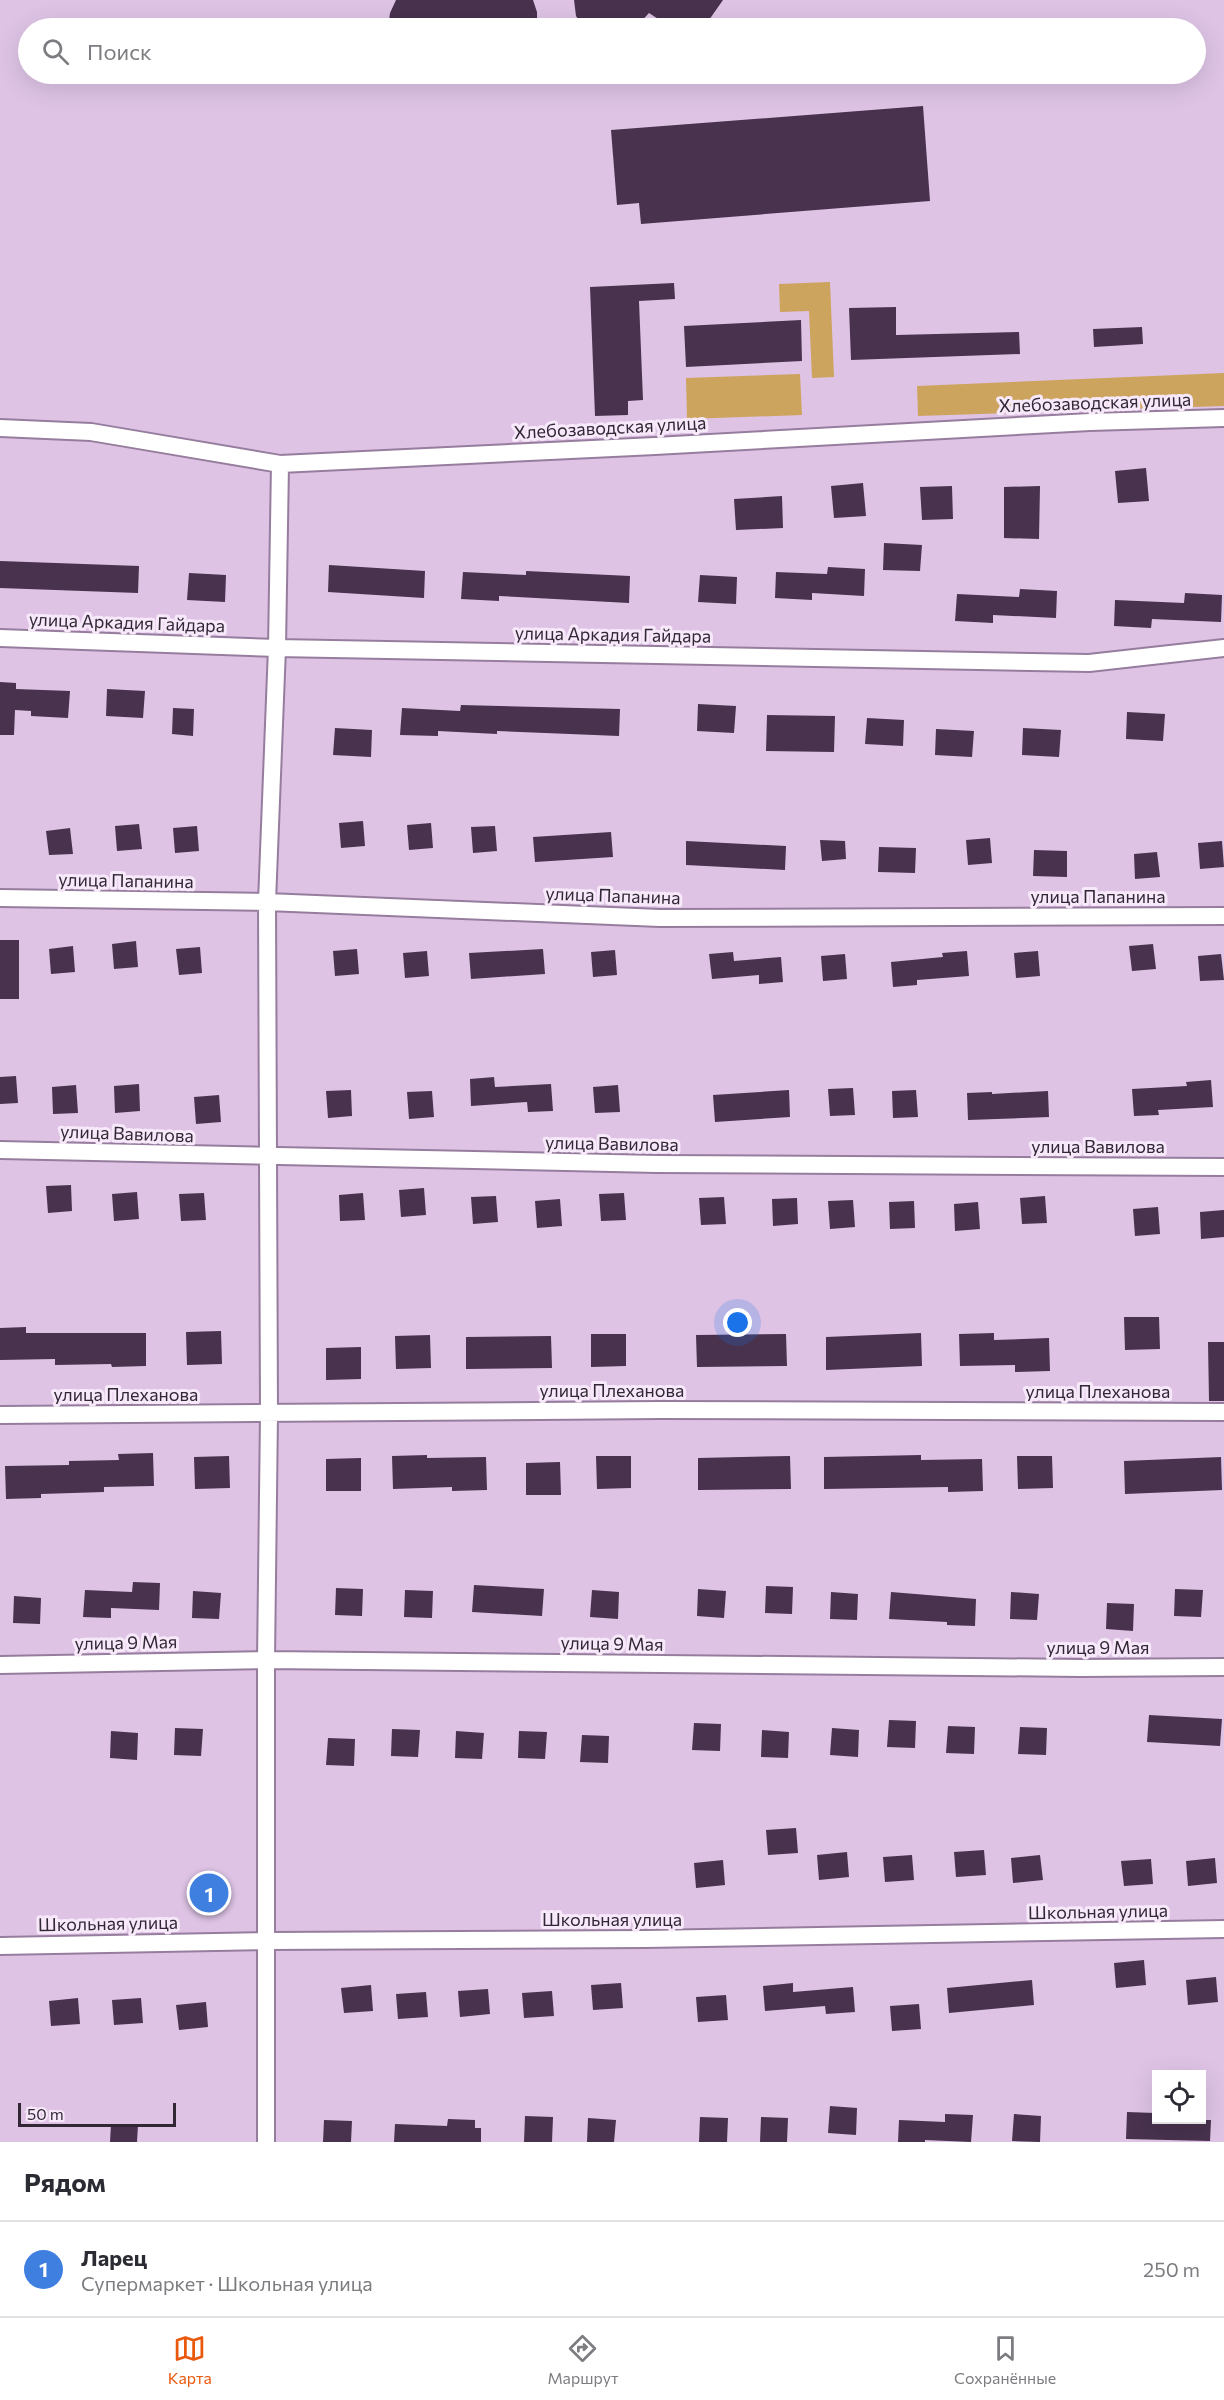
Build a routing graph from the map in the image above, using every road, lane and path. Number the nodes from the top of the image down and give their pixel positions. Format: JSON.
{"nodes":[{"id":1,"x":1224,"y":418,"type":"edge"},
{"id":2,"x":0,"y":428,"type":"edge"},
{"id":3,"x":280,"y":464,"type":"junction"},
{"id":4,"x":0,"y":638,"type":"edge"},
{"id":5,"x":277,"y":648,"type":"junction"},
{"id":6,"x":1224,"y":648,"type":"edge"},
{"id":7,"x":0,"y":898,"type":"edge"},
{"id":8,"x":267,"y":902,"type":"junction"},
{"id":9,"x":1224,"y":916,"type":"edge"},
{"id":10,"x":0,"y":1150,"type":"edge"},
{"id":11,"x":268,"y":1157,"type":"junction"},
{"id":12,"x":1224,"y":1167,"type":"edge"},
{"id":13,"x":1224,"y":1412,"type":"edge"},
{"id":14,"x":269,"y":1414,"type":"junction"},
{"id":15,"x":0,"y":1415,"type":"edge"},
{"id":16,"x":267,"y":1660,"type":"junction"},
{"id":17,"x":0,"y":1665,"type":"edge"},
{"id":18,"x":1224,"y":1667,"type":"edge"},
{"id":19,"x":1224,"y":1929,"type":"edge"},
{"id":20,"x":267,"y":1941,"type":"junction"},
{"id":21,"x":0,"y":1946,"type":"edge"},
{"id":22,"x":266,"y":2142,"type":"edge"}],
"edges":[{"from":1,"to":3,"type":"street","name":"Хлебозаводская улица"},
{"from":2,"to":3,"type":"street","name":"Хлебозаводская улица"},
{"from":3,"to":5,"type":"street"},
{"from":4,"to":5,"type":"street","name":"улица Аркадия Гайдара"},
{"from":5,"to":6,"type":"street","name":"улица Аркадия Гайдара"},
{"from":5,"to":8,"type":"street"},
{"from":7,"to":8,"type":"street","name":"улица Папанина"},
{"from":8,"to":9,"type":"street","name":"улица Папанина"},
{"from":8,"to":11,"type":"street"},
{"from":10,"to":11,"type":"street","name":"улица Вавилова"},
{"from":11,"to":12,"type":"street","name":"улица Вавилова"},
{"from":11,"to":14,"type":"street"},
{"from":13,"to":14,"type":"street","name":"улица Плеханова"},
{"from":14,"to":15,"type":"street","name":"улица Плеханова"},
{"from":14,"to":16,"type":"street"},
{"from":16,"to":17,"type":"street","name":"улица 9 Мая"},
{"from":16,"to":18,"type":"street","name":"улица 9 Мая"},
{"from":16,"to":20,"type":"street"},
{"from":19,"to":20,"type":"street","name":"Школьная улица"},
{"from":20,"to":21,"type":"street","name":"Школьная улица"},
{"from":20,"to":22,"type":"street"}]}
